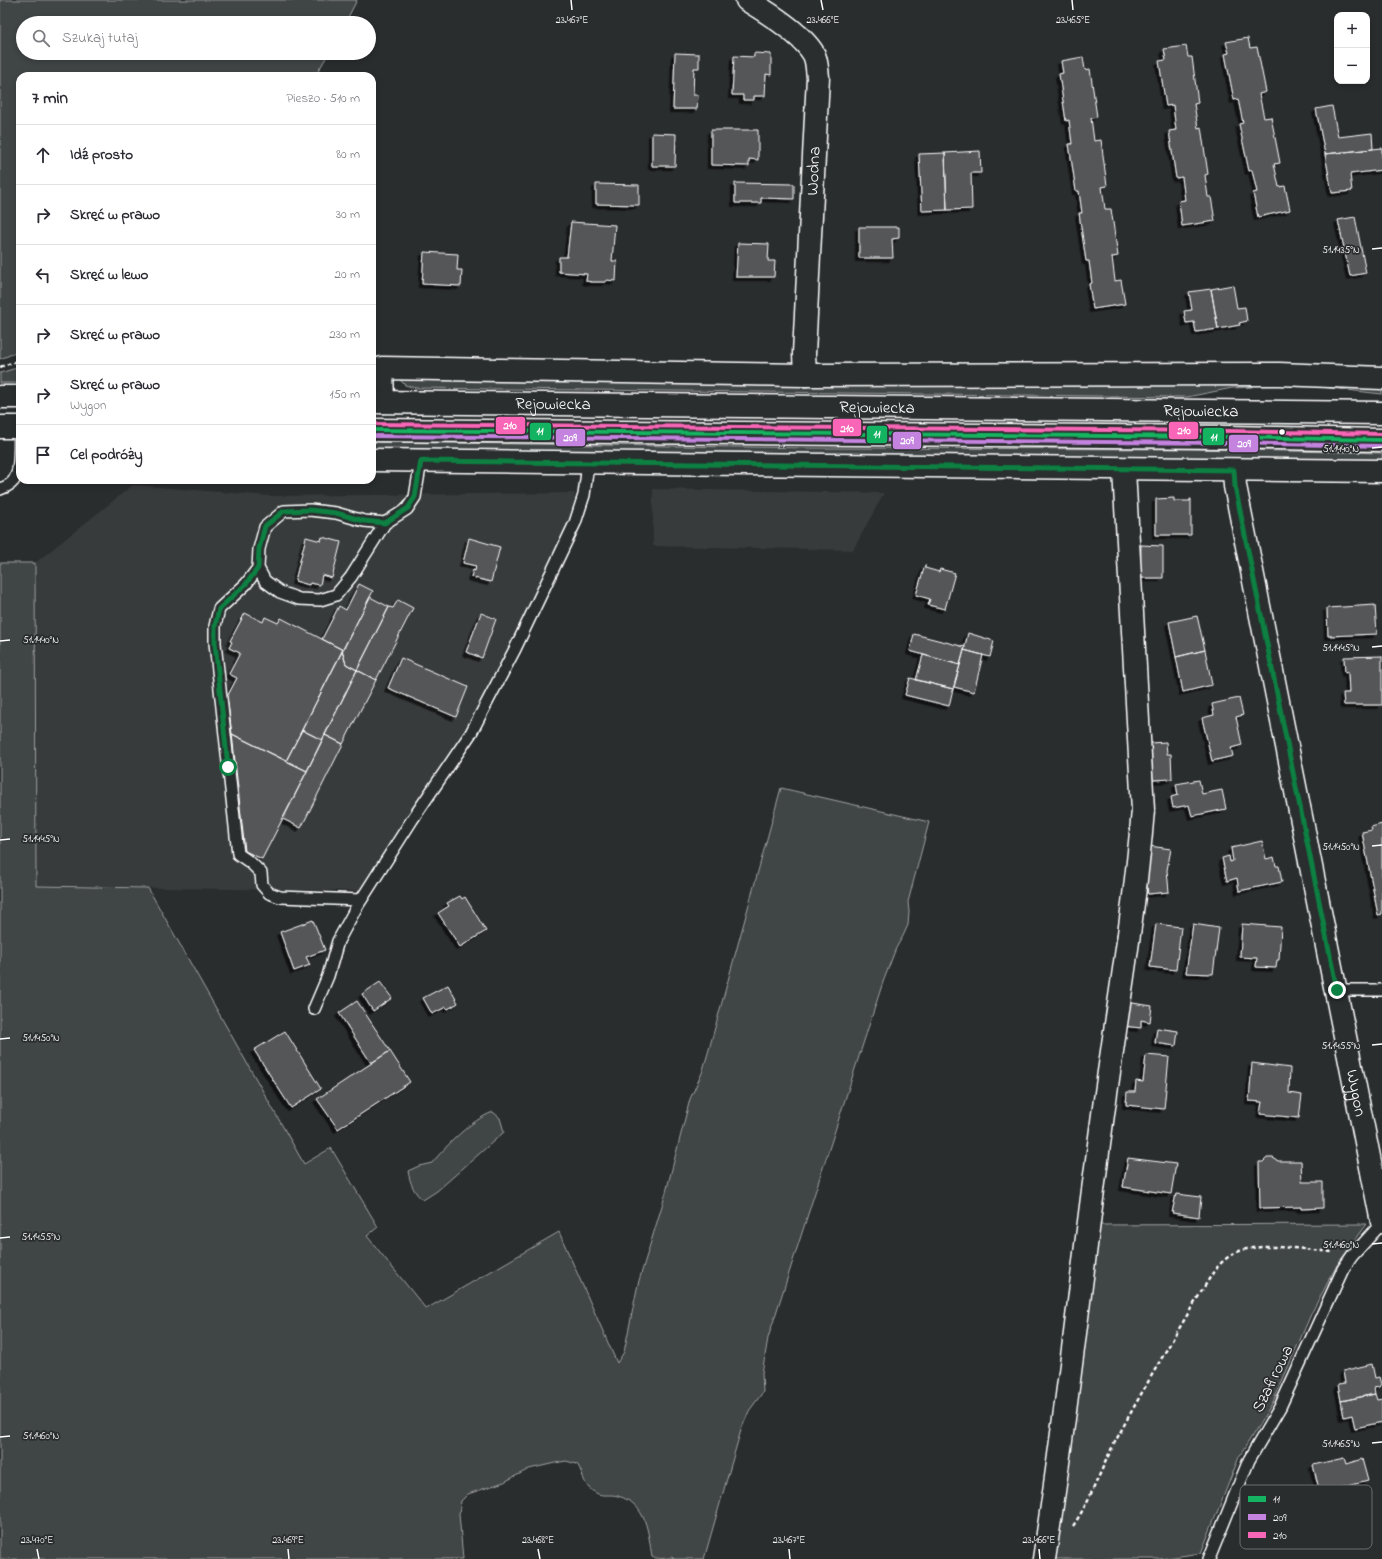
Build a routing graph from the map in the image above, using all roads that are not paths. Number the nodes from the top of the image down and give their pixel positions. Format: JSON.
{"nodes":[{"id":1,"x":747,"y":0,"type":"edge"},
{"id":2,"x":377,"y":368,"type":"edge"},
{"id":3,"x":805,"y":375,"type":"junction"},
{"id":4,"x":1382,"y":378,"type":"edge"},
{"id":5,"x":0,"y":397,"type":"edge"},
{"id":6,"x":16,"y":397,"type":"edge"},
{"id":7,"x":378,"y":402,"type":"edge"},
{"id":8,"x":1382,"y":413,"type":"edge"},
{"id":9,"x":0,"y":427,"type":"edge"},
{"id":10,"x":16,"y":427,"type":"edge"},
{"id":11,"x":376,"y":430,"type":"edge"},
{"id":12,"x":1382,"y":440,"type":"edge"},
{"id":13,"x":376,"y":460,"type":"edge"},
{"id":14,"x":421,"y":461,"type":"junction"},
{"id":15,"x":588,"y":464,"type":"junction"},
{"id":16,"x":1124,"y":470,"type":"junction"},
{"id":17,"x":1234,"y":470,"type":"junction"},
{"id":18,"x":1382,"y":472,"type":"edge"},
{"id":19,"x":16,"y":474,"type":"edge"},
{"id":20,"x":0,"y":488,"type":"edge"},
{"id":21,"x":385,"y":523,"type":"junction"},
{"id":22,"x":258,"y":568,"type":"junction"},
{"id":23,"x":361,"y":900,"type":"junction"},
{"id":24,"x":1337,"y":990,"type":"junction"},
{"id":25,"x":1382,"y":990,"type":"edge"},
{"id":26,"x":314,"y":1009,"type":"dead end"},
{"id":27,"x":1382,"y":1222,"type":"edge"},
{"id":28,"x":1044,"y":1559,"type":"edge"},
{"id":29,"x":1209,"y":1559,"type":"edge"}],
"edges":[{"from":1,"to":3,"type":"main road","name":"Wodna"},
{"from":2,"to":3,"type":"main road"},
{"from":2,"to":7,"type":"main road"},
{"from":3,"to":4,"type":"main road"},
{"from":5,"to":6,"type":"main road"},
{"from":7,"to":8,"type":"main road","name":"Rejowiecka"},
{"from":9,"to":10,"type":"main road"},
{"from":11,"to":12,"type":"main road","name":"Rejowiecka"},
{"from":13,"to":14,"type":"main road"},
{"from":14,"to":15,"type":"main road"},
{"from":14,"to":21,"type":"lane"},
{"from":15,"to":16,"type":"main road"},
{"from":15,"to":23,"type":"lane"},
{"from":16,"to":17,"type":"main road"},
{"from":16,"to":28,"type":"main road"},
{"from":17,"to":18,"type":"main road"},
{"from":17,"to":24,"type":"main road","name":"Wygon"},
{"from":19,"to":20,"type":"lane"},
{"from":21,"to":22,"type":"lane"},
{"from":21,"to":22,"type":"lane"},
{"from":22,"to":23,"type":"lane"},
{"from":23,"to":26,"type":"lane"},
{"from":24,"to":25,"type":"lane"},
{"from":24,"to":27,"type":"main road","name":"Wygon"},
{"from":27,"to":29,"type":"lane","name":"Szafirowa"}]}
